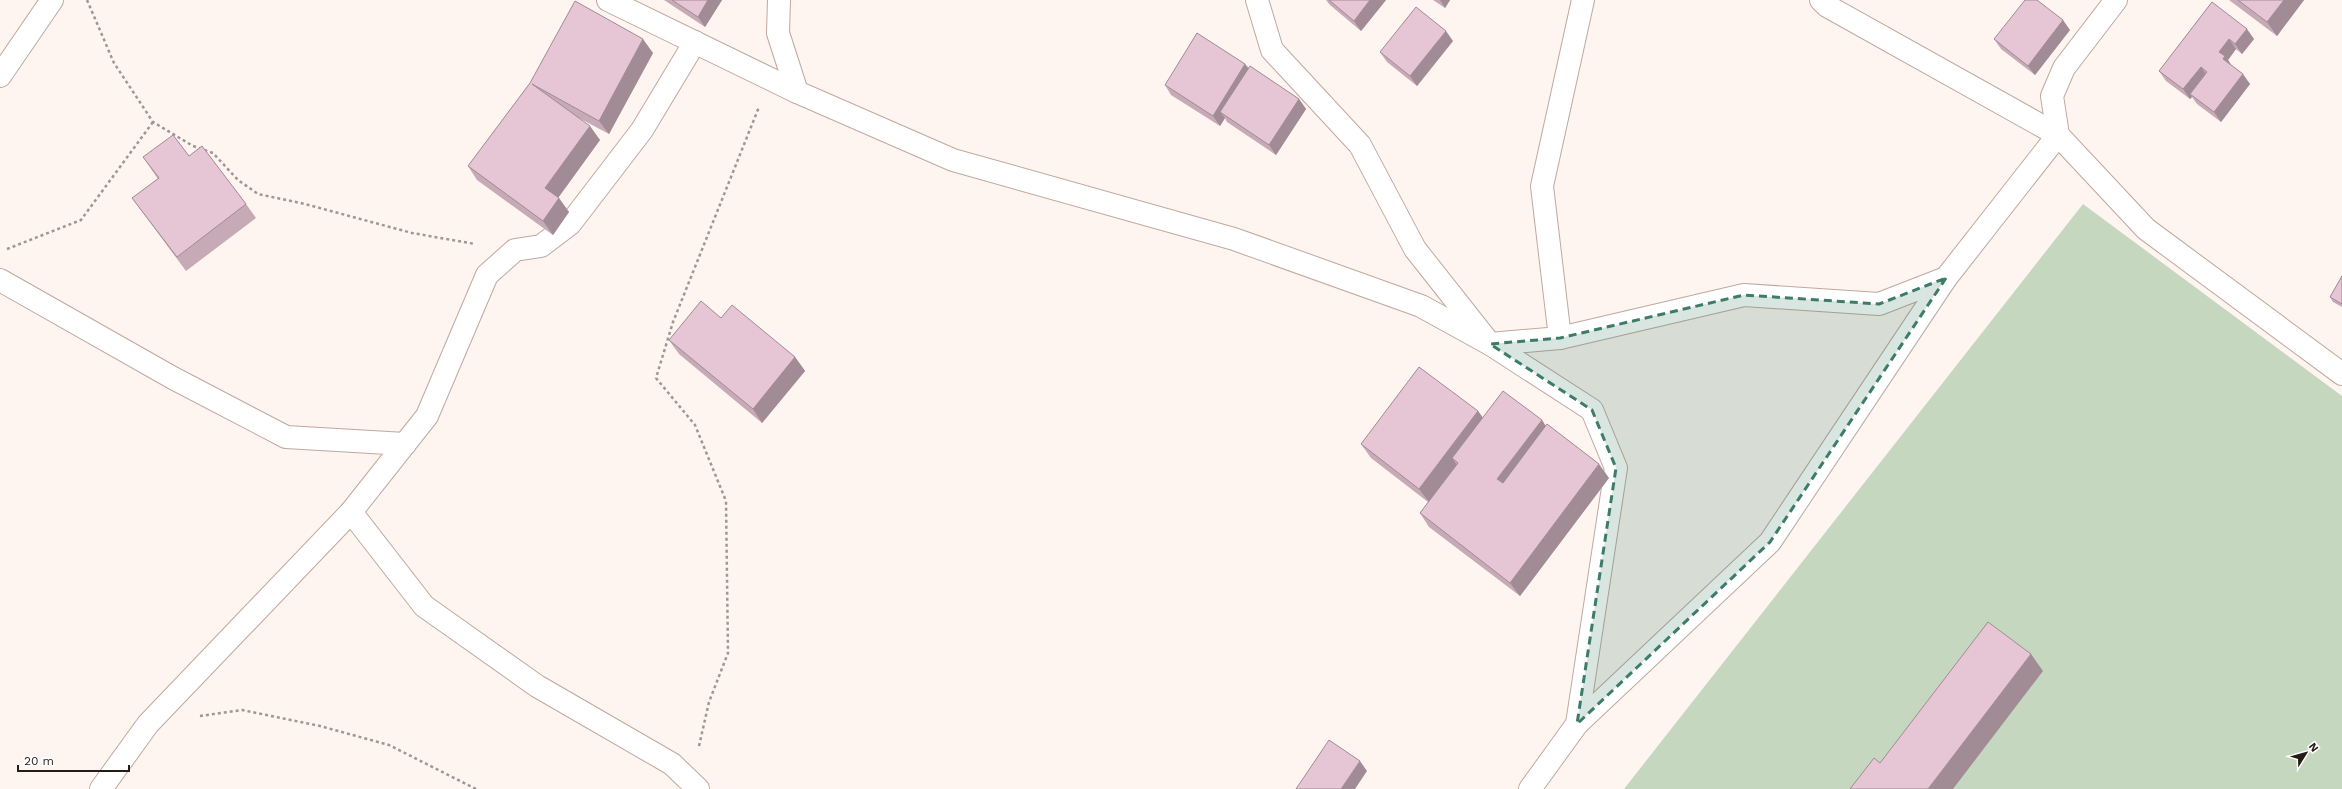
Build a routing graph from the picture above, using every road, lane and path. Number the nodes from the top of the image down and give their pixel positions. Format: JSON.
{"nodes":[{"id":1,"x":52,"y":0,"type":"edge"},
{"id":2,"x":87,"y":0,"type":"edge"},
{"id":3,"x":608,"y":0,"type":"edge"},
{"id":4,"x":779,"y":0,"type":"edge"},
{"id":5,"x":1257,"y":0,"type":"edge"},
{"id":6,"x":1583,"y":0,"type":"edge"},
{"id":7,"x":1821,"y":0,"type":"edge"},
{"id":8,"x":2116,"y":0,"type":"edge"},
{"id":9,"x":695,"y":42,"type":"junction"},
{"id":10,"x":0,"y":76,"type":"edge"},
{"id":11,"x":770,"y":79,"type":"junction"},
{"id":12,"x":797,"y":92,"type":"junction"},
{"id":13,"x":153,"y":122,"type":"junction"},
{"id":14,"x":2058,"y":135,"type":"junction"},
{"id":15,"x":515,"y":250,"type":"junction"},
{"id":16,"x":0,"y":252,"type":"edge"},
{"id":17,"x":1946,"y":278,"type":"junction"},
{"id":18,"x":0,"y":280,"type":"edge"},
{"id":19,"x":1560,"y":338,"type":"junction"},
{"id":20,"x":1490,"y":344,"type":"junction"},
{"id":21,"x":2342,"y":374,"type":"edge"},
{"id":22,"x":404,"y":444,"type":"junction"},
{"id":23,"x":351,"y":512,"type":"junction"},
{"id":24,"x":195,"y":717,"type":"dead end"},
{"id":25,"x":1577,"y":724,"type":"junction"},
{"id":26,"x":695,"y":786,"type":"edge"},
{"id":27,"x":102,"y":789,"type":"edge"},
{"id":28,"x":476,"y":789,"type":"edge"},
{"id":29,"x":1530,"y":789,"type":"edge"}],
"edges":[{"from":1,"to":10,"type":"street"},
{"from":2,"to":13,"type":"path"},
{"from":3,"to":9,"type":"street"},
{"from":4,"to":12,"type":"street"},
{"from":5,"to":20,"type":"street"},
{"from":6,"to":19,"type":"street"},
{"from":7,"to":14,"type":"street"},
{"from":8,"to":14,"type":"street"},
{"from":9,"to":11,"type":"street"},
{"from":9,"to":15,"type":"street"},
{"from":11,"to":12,"type":"street"},
{"from":11,"to":26,"type":"path"},
{"from":12,"to":20,"type":"street"},
{"from":13,"to":15,"type":"path"},
{"from":13,"to":16,"type":"path"},
{"from":14,"to":17,"type":"street"},
{"from":14,"to":21,"type":"street"},
{"from":15,"to":22,"type":"street"},
{"from":17,"to":19,"type":"street"},
{"from":17,"to":25,"type":"street"},
{"from":18,"to":22,"type":"street"},
{"from":19,"to":20,"type":"street"},
{"from":20,"to":25,"type":"street"},
{"from":22,"to":23,"type":"street"},
{"from":23,"to":26,"type":"street"},
{"from":23,"to":27,"type":"street"},
{"from":24,"to":28,"type":"path"},
{"from":25,"to":29,"type":"street"}]}
